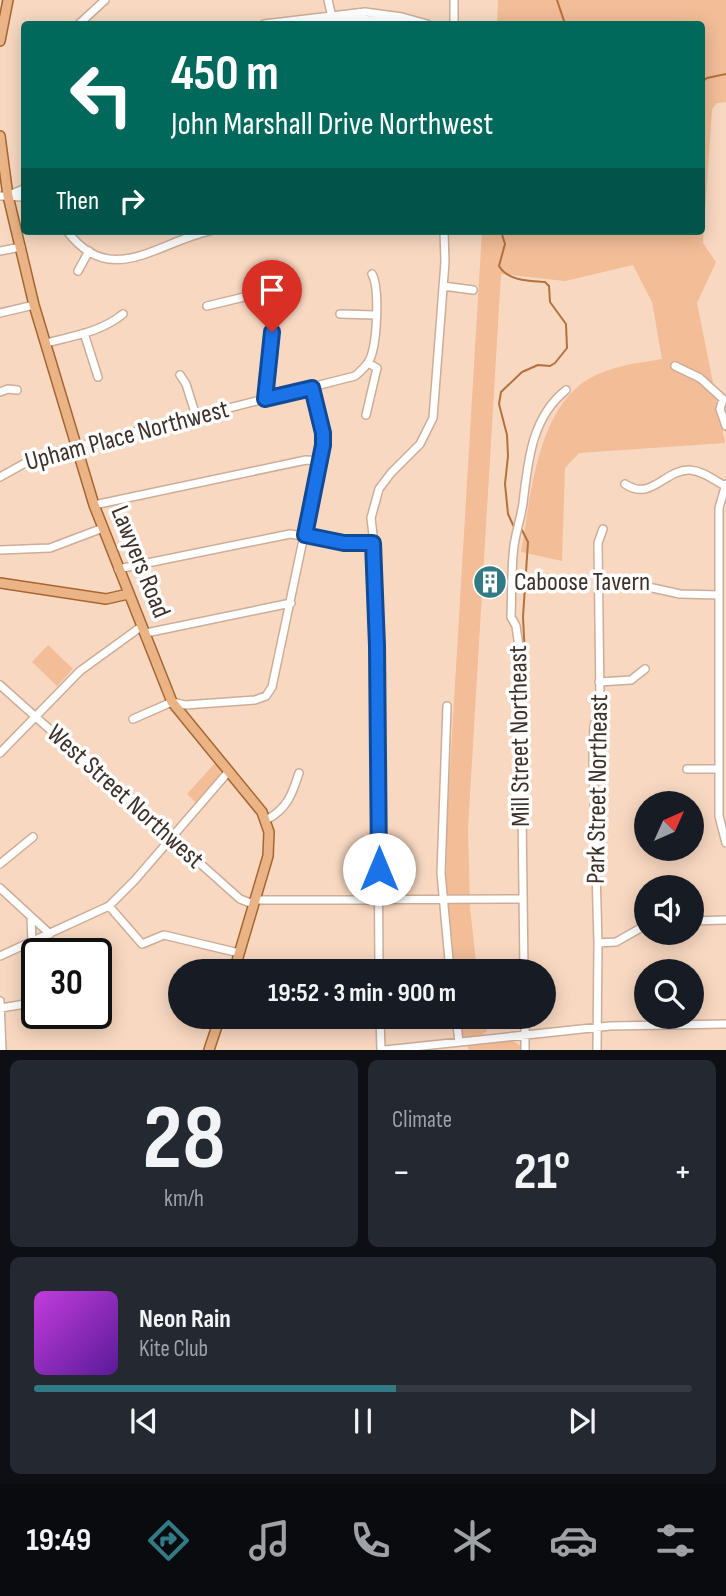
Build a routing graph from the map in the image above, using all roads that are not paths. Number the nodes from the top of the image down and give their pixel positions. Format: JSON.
{"nodes":[{"id":1,"x":8,"y":0,"type":"edge"},
{"id":2,"x":105,"y":0,"type":"edge"},
{"id":3,"x":328,"y":0,"type":"edge"},
{"id":4,"x":454,"y":0,"type":"edge"},
{"id":5,"x":88,"y":17,"type":"junction"},
{"id":6,"x":332,"y":18,"type":"junction"},
{"id":7,"x":83,"y":21,"type":"edge"},
{"id":8,"x":91,"y":21,"type":"edge"},
{"id":9,"x":298,"y":21,"type":"edge"},
{"id":10,"x":320,"y":21,"type":"edge"},
{"id":11,"x":379,"y":21,"type":"edge"},
{"id":12,"x":414,"y":21,"type":"edge"},
{"id":13,"x":454,"y":21,"type":"edge"},
{"id":14,"x":0,"y":41,"type":"edge"},
{"id":15,"x":0,"y":136,"type":"edge"},
{"id":16,"x":21,"y":190,"type":"edge"},
{"id":17,"x":4,"y":196,"type":"edge"},
{"id":18,"x":71,"y":235,"type":"edge"},
{"id":19,"x":196,"y":235,"type":"edge"},
{"id":20,"x":444,"y":235,"type":"edge"},
{"id":21,"x":21,"y":247,"type":"junction"},
{"id":22,"x":0,"y":251,"type":"edge"},
{"id":23,"x":89,"y":251,"type":"junction"},
{"id":24,"x":78,"y":271,"type":"dead end"},
{"id":25,"x":372,"y":274,"type":"dead end"},
{"id":26,"x":279,"y":286,"type":"dead end"},
{"id":27,"x":443,"y":286,"type":"junction"},
{"id":28,"x":473,"y":290,"type":"dead end"},
{"id":29,"x":271,"y":295,"type":"junction"},
{"id":30,"x":34,"y":305,"type":"junction"},
{"id":31,"x":207,"y":306,"type":"dead end"},
{"id":32,"x":0,"y":313,"type":"edge"},
{"id":33,"x":123,"y":314,"type":"dead end"},
{"id":34,"x":340,"y":314,"type":"dead end"},
{"id":35,"x":375,"y":315,"type":"junction"},
{"id":36,"x":85,"y":333,"type":"junction"},
{"id":37,"x":46,"y":343,"type":"junction"},
{"id":38,"x":368,"y":363,"type":"junction"},
{"id":39,"x":675,"y":366,"type":"dead end"},
{"id":40,"x":180,"y":375,"type":"dead end"},
{"id":41,"x":98,"y":377,"type":"dead end"},
{"id":42,"x":312,"y":388,"type":"junction"},
{"id":43,"x":17,"y":390,"type":"dead end"},
{"id":44,"x":566,"y":390,"type":"dead end"},
{"id":45,"x":0,"y":392,"type":"edge"},
{"id":46,"x":724,"y":398,"type":"edge"},
{"id":47,"x":265,"y":399,"type":"junction"},
{"id":48,"x":366,"y":415,"type":"dead end"},
{"id":49,"x":196,"y":416,"type":"junction"},
{"id":50,"x":726,"y":426,"type":"edge"},
{"id":51,"x":77,"y":446,"type":"junction"},
{"id":52,"x":321,"y":461,"type":"junction"},
{"id":53,"x":0,"y":477,"type":"edge"},
{"id":54,"x":625,"y":484,"type":"dead end"},
{"id":55,"x":726,"y":485,"type":"edge"},
{"id":56,"x":94,"y":505,"type":"junction"},
{"id":57,"x":103,"y":528,"type":"junction"},
{"id":58,"x":603,"y":529,"type":"dead end"},
{"id":59,"x":305,"y":535,"type":"junction"},
{"id":60,"x":723,"y":541,"type":"edge"},
{"id":61,"x":373,"y":543,"type":"junction"},
{"id":62,"x":0,"y":550,"type":"edge"},
{"id":63,"x":118,"y":569,"type":"junction"},
{"id":64,"x":0,"y":583,"type":"edge"},
{"id":65,"x":598,"y":583,"type":"junction"},
{"id":66,"x":128,"y":594,"type":"junction"},
{"id":67,"x":719,"y":595,"type":"junction"},
{"id":68,"x":291,"y":603,"type":"junction"},
{"id":69,"x":144,"y":629,"type":"junction"},
{"id":70,"x":645,"y":668,"type":"dead end"},
{"id":71,"x":599,"y":682,"type":"junction"},
{"id":72,"x":0,"y":685,"type":"edge"},
{"id":73,"x":172,"y":702,"type":"junction"},
{"id":74,"x":447,"y":706,"type":"dead end"},
{"id":75,"x":723,"y":713,"type":"edge"},
{"id":76,"x":34,"y":716,"type":"junction"},
{"id":77,"x":133,"y":719,"type":"dead end"},
{"id":78,"x":0,"y":753,"type":"edge"},
{"id":79,"x":687,"y":769,"type":"dead end"},
{"id":80,"x":719,"y":769,"type":"junction"},
{"id":81,"x":229,"y":771,"type":"junction"},
{"id":82,"x":299,"y":773,"type":"dead end"},
{"id":83,"x":266,"y":820,"type":"junction"},
{"id":84,"x":33,"y":837,"type":"dead end"},
{"id":85,"x":170,"y":838,"type":"junction"},
{"id":86,"x":726,"y":843,"type":"edge"},
{"id":87,"x":0,"y":864,"type":"edge"},
{"id":88,"x":0,"y":888,"type":"edge"},
{"id":89,"x":523,"y":899,"type":"junction"},
{"id":90,"x":442,"y":900,"type":"junction"},
{"id":91,"x":379,"y":901,"type":"junction"},
{"id":92,"x":254,"y":902,"type":"junction"},
{"id":93,"x":109,"y":906,"type":"junction"},
{"id":94,"x":31,"y":917,"type":"junction"},
{"id":95,"x":704,"y":920,"type":"edge"},
{"id":96,"x":726,"y":920,"type":"edge"},
{"id":97,"x":634,"y":932,"type":"edge"},
{"id":98,"x":50,"y":934,"type":"junction"},
{"id":99,"x":30,"y":938,"type":"edge"},
{"id":100,"x":40,"y":938,"type":"edge"},
{"id":101,"x":598,"y":943,"type":"junction"},
{"id":102,"x":21,"y":946,"type":"edge"},
{"id":103,"x":239,"y":953,"type":"junction"},
{"id":104,"x":0,"y":956,"type":"edge"},
{"id":105,"x":237,"y":959,"type":"edge"},
{"id":106,"x":379,"y":959,"type":"edge"},
{"id":107,"x":449,"y":959,"type":"edge"},
{"id":108,"x":524,"y":959,"type":"edge"},
{"id":109,"x":0,"y":1001,"type":"edge"},
{"id":110,"x":21,"y":1005,"type":"edge"},
{"id":111,"x":1,"y":1008,"type":"edge"},
{"id":112,"x":726,"y":1024,"type":"edge"},
{"id":113,"x":597,"y":1027,"type":"junction"},
{"id":114,"x":216,"y":1029,"type":"edge"},
{"id":115,"x":381,"y":1029,"type":"edge"},
{"id":116,"x":457,"y":1029,"type":"edge"},
{"id":117,"x":525,"y":1029,"type":"edge"},
{"id":118,"x":525,"y":1035,"type":"junction"},
{"id":119,"x":459,"y":1042,"type":"junction"},
{"id":120,"x":2,"y":1050,"type":"edge"},
{"id":121,"x":209,"y":1050,"type":"edge"},
{"id":122,"x":383,"y":1050,"type":"edge"},
{"id":123,"x":525,"y":1050,"type":"edge"},
{"id":124,"x":597,"y":1050,"type":"edge"}],
"edges":[{"from":1,"to":14,"type":"main road"},
{"from":2,"to":5,"type":"street"},
{"from":3,"to":6,"type":"street"},
{"from":4,"to":13,"type":"street"},
{"from":5,"to":7,"type":"street"},
{"from":5,"to":8,"type":"street"},
{"from":6,"to":9,"type":"street"},
{"from":6,"to":10,"type":"street"},
{"from":6,"to":11,"type":"street"},
{"from":6,"to":12,"type":"street"},
{"from":15,"to":17,"type":"main road","name":"Lawyers Road"},
{"from":16,"to":17,"type":"street"},
{"from":17,"to":21,"type":"main road","name":"Lawyers Road"},
{"from":18,"to":23,"type":"street"},
{"from":19,"to":23,"type":"street"},
{"from":20,"to":27,"type":"street"},
{"from":21,"to":22,"type":"street"},
{"from":21,"to":30,"type":"main road","name":"Lawyers Road"},
{"from":23,"to":24,"type":"street"},
{"from":25,"to":35,"type":"street"},
{"from":26,"to":29,"type":"street"},
{"from":27,"to":28,"type":"street"},
{"from":27,"to":61,"type":"street"},
{"from":29,"to":31,"type":"street"},
{"from":29,"to":47,"type":"street"},
{"from":30,"to":32,"type":"street"},
{"from":30,"to":37,"type":"main road","name":"Lawyers Road"},
{"from":33,"to":36,"type":"street"},
{"from":34,"to":35,"type":"street"},
{"from":35,"to":38,"type":"street"},
{"from":36,"to":37,"type":"street"},
{"from":36,"to":41,"type":"street"},
{"from":37,"to":51,"type":"main road","name":"Lawyers Road"},
{"from":38,"to":42,"type":"street","name":"Upham Place Northwest"},
{"from":38,"to":48,"type":"street"},
{"from":39,"to":46,"type":"street"},
{"from":40,"to":49,"type":"street"},
{"from":42,"to":47,"type":"street","name":"Upham Place Northwest"},
{"from":42,"to":52,"type":"street"},
{"from":43,"to":45,"type":"street"},
{"from":44,"to":89,"type":"street","name":"Mill Street Northeast"},
{"from":46,"to":50,"type":"street"},
{"from":47,"to":49,"type":"street","name":"Upham Place Northwest"},
{"from":49,"to":51,"type":"street","name":"Upham Place Northwest"},
{"from":51,"to":53,"type":"street","name":"Upham Place Northwest"},
{"from":51,"to":56,"type":"main road","name":"Lawyers Road"},
{"from":52,"to":56,"type":"street"},
{"from":52,"to":59,"type":"street"},
{"from":54,"to":55,"type":"street"},
{"from":55,"to":60,"type":"street"},
{"from":56,"to":57,"type":"main road","name":"Lawyers Road"},
{"from":57,"to":62,"type":"street"},
{"from":57,"to":63,"type":"main road","name":"Lawyers Road"},
{"from":58,"to":65,"type":"street","name":"Park Street Northeast"},
{"from":59,"to":61,"type":"street"},
{"from":59,"to":63,"type":"street"},
{"from":59,"to":68,"type":"street"},
{"from":60,"to":67,"type":"street"},
{"from":61,"to":91,"type":"street"},
{"from":63,"to":66,"type":"main road","name":"Lawyers Road"},
{"from":64,"to":66,"type":"main road"},
{"from":65,"to":67,"type":"street"},
{"from":65,"to":71,"type":"street","name":"Park Street Northeast"},
{"from":66,"to":69,"type":"main road","name":"Lawyers Road"},
{"from":67,"to":75,"type":"street"},
{"from":68,"to":69,"type":"street"},
{"from":68,"to":73,"type":"street"},
{"from":69,"to":73,"type":"main road","name":"Lawyers Road"},
{"from":69,"to":76,"type":"street"},
{"from":70,"to":71,"type":"street"},
{"from":71,"to":101,"type":"street","name":"Park Street Northeast"},
{"from":72,"to":76,"type":"street","name":"West Street Northwest"},
{"from":73,"to":77,"type":"street"},
{"from":73,"to":81,"type":"main road","name":"Lawyers Road"},
{"from":74,"to":90,"type":"street"},
{"from":75,"to":80,"type":"street"},
{"from":76,"to":78,"type":"street"},
{"from":76,"to":85,"type":"street","name":"West Street Northwest"},
{"from":79,"to":80,"type":"street"},
{"from":80,"to":86,"type":"street"},
{"from":81,"to":83,"type":"main road","name":"Lawyers Road"},
{"from":81,"to":85,"type":"street"},
{"from":82,"to":83,"type":"street"},
{"from":83,"to":92,"type":"main road"},
{"from":84,"to":87,"type":"street"},
{"from":85,"to":92,"type":"street","name":"West Street Northwest"},
{"from":85,"to":93,"type":"street"},
{"from":88,"to":94,"type":"street"},
{"from":89,"to":90,"type":"street"},
{"from":89,"to":108,"type":"street","name":"Mill Street Northeast"},
{"from":90,"to":91,"type":"street"},
{"from":90,"to":107,"type":"street"},
{"from":91,"to":92,"type":"street"},
{"from":91,"to":106,"type":"street"},
{"from":92,"to":103,"type":"main road"},
{"from":93,"to":98,"type":"street"},
{"from":93,"to":103,"type":"street"},
{"from":94,"to":98,"type":"street"},
{"from":94,"to":99,"type":"street"},
{"from":95,"to":96,"type":"street"},
{"from":97,"to":101,"type":"street"},
{"from":98,"to":100,"type":"street"},
{"from":101,"to":113,"type":"street","name":"Park Street Northeast"},
{"from":102,"to":104,"type":"street"},
{"from":103,"to":105,"type":"main road"},
{"from":109,"to":111,"type":"street"},
{"from":110,"to":111,"type":"street"},
{"from":111,"to":120,"type":"street"},
{"from":112,"to":113,"type":"street"},
{"from":113,"to":118,"type":"street"},
{"from":113,"to":124,"type":"street","name":"Park Street Northeast"},
{"from":114,"to":121,"type":"main road"},
{"from":115,"to":122,"type":"street"},
{"from":116,"to":119,"type":"street"},
{"from":117,"to":118,"type":"street"},
{"from":118,"to":119,"type":"street"},
{"from":118,"to":123,"type":"street"},
{"from":119,"to":122,"type":"street"}]}
